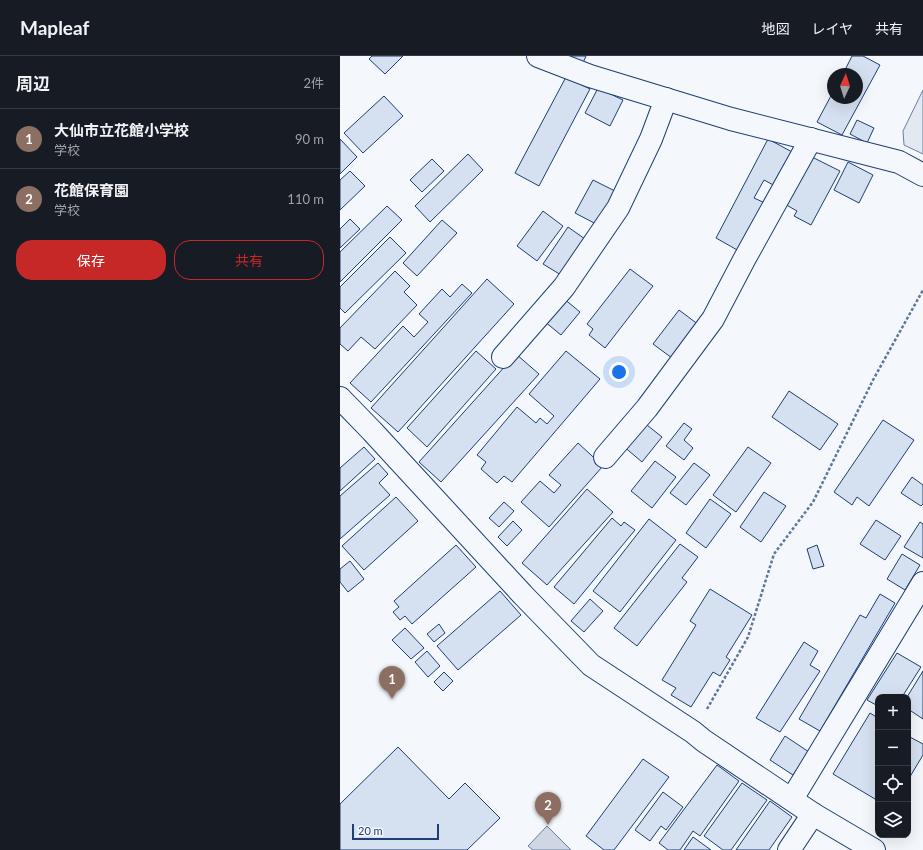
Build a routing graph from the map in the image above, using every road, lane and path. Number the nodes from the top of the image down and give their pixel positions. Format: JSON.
{"nodes":[{"id":1,"x":538,"y":56,"type":"edge"},
{"id":2,"x":666,"y":99,"type":"junction"},
{"id":3,"x":811,"y":139,"type":"junction"},
{"id":4,"x":923,"y":175,"type":"edge"},
{"id":5,"x":923,"y":290,"type":"edge"},
{"id":6,"x":503,"y":357,"type":"dead end"},
{"id":7,"x":340,"y":398,"type":"edge"},
{"id":8,"x":606,"y":457,"type":"dead end"},
{"id":9,"x":923,"y":583,"type":"edge"},
{"id":10,"x":693,"y":732,"type":"junction"},
{"id":11,"x":792,"y":799,"type":"junction"},
{"id":12,"x":813,"y":814,"type":"junction"},
{"id":13,"x":789,"y":850,"type":"edge"},
{"id":14,"x":874,"y":850,"type":"edge"}],
"edges":[{"from":1,"to":2,"type":"street"},
{"from":2,"to":3,"type":"street"},
{"from":2,"to":6,"type":"street"},
{"from":3,"to":4,"type":"street"},
{"from":3,"to":8,"type":"street"},
{"from":5,"to":10,"type":"path"},
{"from":7,"to":10,"type":"street"},
{"from":9,"to":11,"type":"street"},
{"from":10,"to":11,"type":"street"},
{"from":11,"to":12,"type":"street"},
{"from":12,"to":13,"type":"street"},
{"from":12,"to":14,"type":"street"}]}
